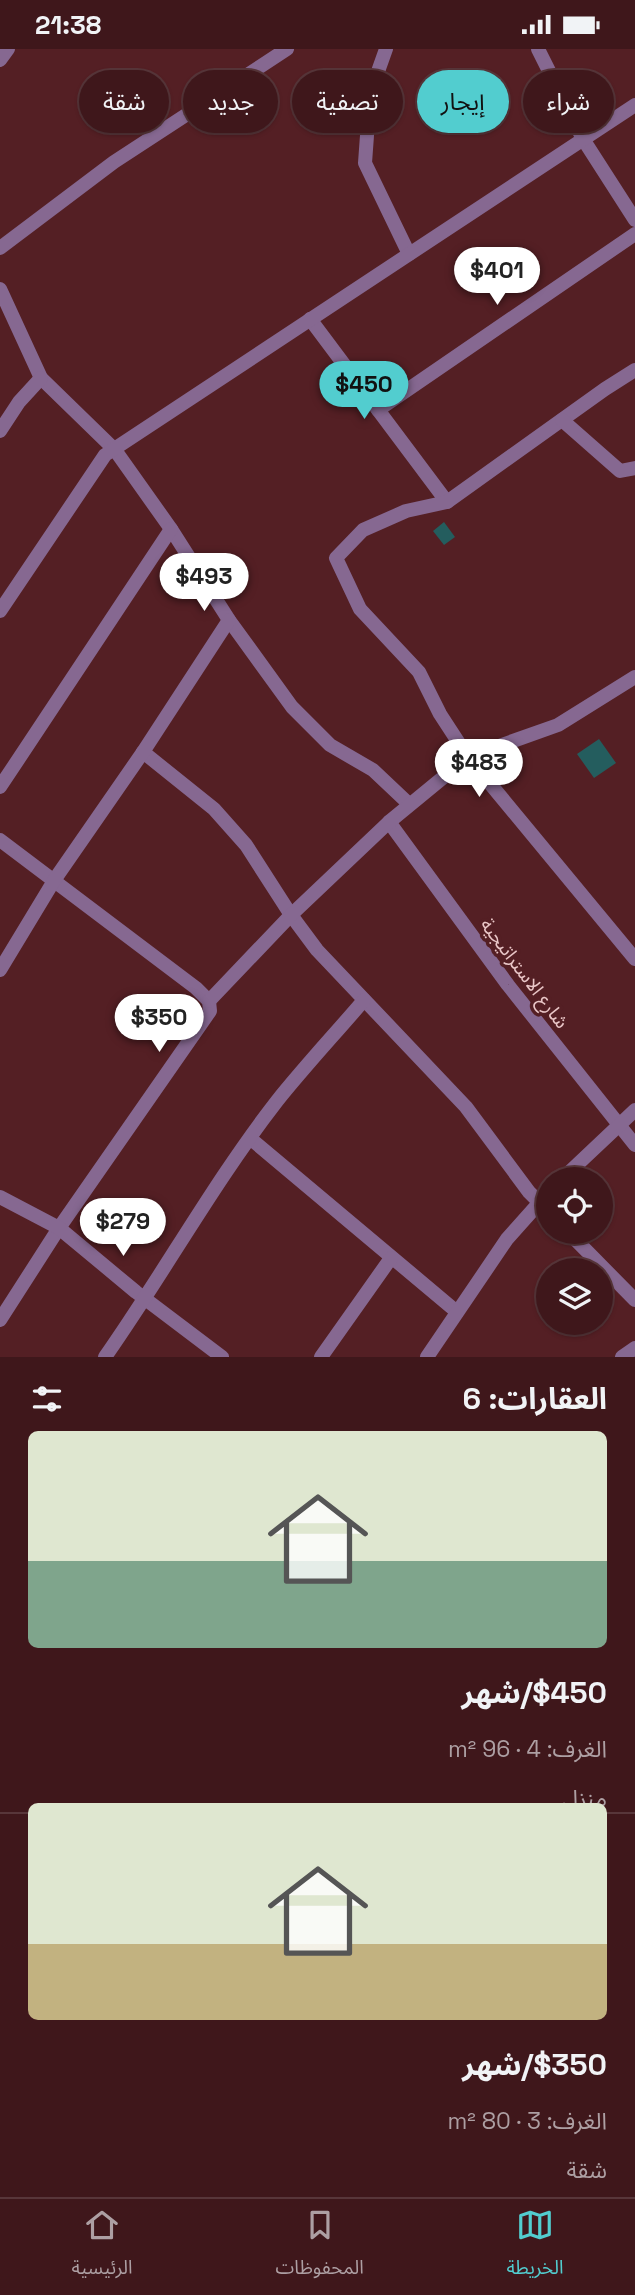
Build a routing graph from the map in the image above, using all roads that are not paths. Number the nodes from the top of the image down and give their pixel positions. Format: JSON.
{"nodes":[{"id":1,"x":8,"y":49,"type":"edge"},
{"id":2,"x":287,"y":49,"type":"edge"},
{"id":3,"x":386,"y":49,"type":"edge"},
{"id":4,"x":538,"y":49,"type":"edge"},
{"id":5,"x":0,"y":60,"type":"edge"},
{"id":6,"x":635,"y":104,"type":"edge"},
{"id":7,"x":583,"y":139,"type":"junction"},
{"id":8,"x":635,"y":220,"type":"edge"},
{"id":9,"x":635,"y":234,"type":"edge"},
{"id":10,"x":0,"y":248,"type":"edge"},
{"id":11,"x":409,"y":254,"type":"junction"},
{"id":12,"x":0,"y":289,"type":"edge"},
{"id":13,"x":310,"y":319,"type":"junction"},
{"id":14,"x":635,"y":370,"type":"edge"},
{"id":15,"x":41,"y":378,"type":"junction"},
{"id":16,"x":378,"y":410,"type":"junction"},
{"id":17,"x":562,"y":420,"type":"junction"},
{"id":18,"x":0,"y":432,"type":"edge"},
{"id":19,"x":115,"y":450,"type":"junction"},
{"id":20,"x":635,"y":468,"type":"edge"},
{"id":21,"x":447,"y":502,"type":"junction"},
{"id":22,"x":171,"y":530,"type":"junction"},
{"id":23,"x":0,"y":611,"type":"edge"},
{"id":24,"x":229,"y":620,"type":"junction"},
{"id":25,"x":635,"y":677,"type":"edge"},
{"id":26,"x":143,"y":753,"type":"junction"},
{"id":27,"x":468,"y":757,"type":"junction"},
{"id":28,"x":0,"y":787,"type":"edge"},
{"id":29,"x":408,"y":804,"type":"junction"},
{"id":30,"x":389,"y":822,"type":"junction"},
{"id":31,"x":0,"y":840,"type":"edge"},
{"id":32,"x":55,"y":879,"type":"junction"},
{"id":33,"x":291,"y":915,"type":"junction"},
{"id":34,"x":635,"y":959,"type":"edge"},
{"id":35,"x":0,"y":970,"type":"edge"},
{"id":36,"x":364,"y":1000,"type":"junction"},
{"id":37,"x":209,"y":1001,"type":"junction"},
{"id":38,"x":635,"y":1110,"type":"edge"},
{"id":39,"x":619,"y":1126,"type":"junction"},
{"id":40,"x":251,"y":1139,"type":"junction"},
{"id":41,"x":635,"y":1145,"type":"edge"},
{"id":42,"x":575,"y":1167,"type":"edge"},
{"id":43,"x":536,"y":1196,"type":"edge"},
{"id":44,"x":0,"y":1197,"type":"edge"},
{"id":45,"x":536,"y":1211,"type":"edge"},
{"id":46,"x":59,"y":1228,"type":"junction"},
{"id":47,"x":580,"y":1244,"type":"edge"},
{"id":48,"x":391,"y":1258,"type":"junction"},
{"id":49,"x":145,"y":1299,"type":"junction"},
{"id":50,"x":635,"y":1300,"type":"edge"},
{"id":51,"x":457,"y":1312,"type":"junction"},
{"id":52,"x":0,"y":1320,"type":"edge"},
{"id":53,"x":635,"y":1349,"type":"edge"},
{"id":54,"x":105,"y":1357,"type":"edge"},
{"id":55,"x":222,"y":1357,"type":"edge"},
{"id":56,"x":321,"y":1357,"type":"edge"},
{"id":57,"x":427,"y":1357,"type":"edge"},
{"id":58,"x":622,"y":1357,"type":"edge"}],
"edges":[{"from":1,"to":5,"type":"street"},
{"from":2,"to":10,"type":"street"},
{"from":3,"to":11,"type":"street"},
{"from":4,"to":7,"type":"street"},
{"from":6,"to":7,"type":"street"},
{"from":7,"to":8,"type":"street"},
{"from":7,"to":11,"type":"street"},
{"from":9,"to":16,"type":"street"},
{"from":11,"to":13,"type":"street"},
{"from":12,"to":15,"type":"street"},
{"from":13,"to":16,"type":"street"},
{"from":13,"to":19,"type":"street"},
{"from":14,"to":17,"type":"street"},
{"from":15,"to":18,"type":"street"},
{"from":15,"to":19,"type":"street"},
{"from":16,"to":21,"type":"street"},
{"from":17,"to":20,"type":"street"},
{"from":17,"to":21,"type":"street"},
{"from":19,"to":22,"type":"street"},
{"from":19,"to":23,"type":"street"},
{"from":21,"to":27,"type":"street"},
{"from":22,"to":24,"type":"street"},
{"from":22,"to":28,"type":"street"},
{"from":24,"to":26,"type":"street"},
{"from":24,"to":29,"type":"street"},
{"from":25,"to":27,"type":"street"},
{"from":26,"to":32,"type":"street"},
{"from":26,"to":33,"type":"street"},
{"from":27,"to":29,"type":"street"},
{"from":27,"to":34,"type":"street"},
{"from":29,"to":30,"type":"street"},
{"from":30,"to":33,"type":"street"},
{"from":30,"to":39,"type":"street","name":"شارع الاستراتيجية"},
{"from":31,"to":32,"type":"street"},
{"from":32,"to":35,"type":"street"},
{"from":32,"to":37,"type":"street"},
{"from":33,"to":36,"type":"street"},
{"from":33,"to":37,"type":"street"},
{"from":36,"to":40,"type":"street"},
{"from":36,"to":43,"type":"street"},
{"from":37,"to":46,"type":"street"},
{"from":38,"to":39,"type":"street"},
{"from":39,"to":41,"type":"street","name":"شارع الاستراتيجية"},
{"from":39,"to":42,"type":"street"},
{"from":40,"to":48,"type":"street"},
{"from":40,"to":49,"type":"street"},
{"from":44,"to":46,"type":"street"},
{"from":45,"to":51,"type":"street"},
{"from":46,"to":49,"type":"street"},
{"from":46,"to":52,"type":"street"},
{"from":47,"to":50,"type":"street"},
{"from":48,"to":51,"type":"street"},
{"from":48,"to":56,"type":"street"},
{"from":49,"to":54,"type":"street"},
{"from":49,"to":55,"type":"street"},
{"from":51,"to":57,"type":"street"},
{"from":53,"to":58,"type":"street"}]}
